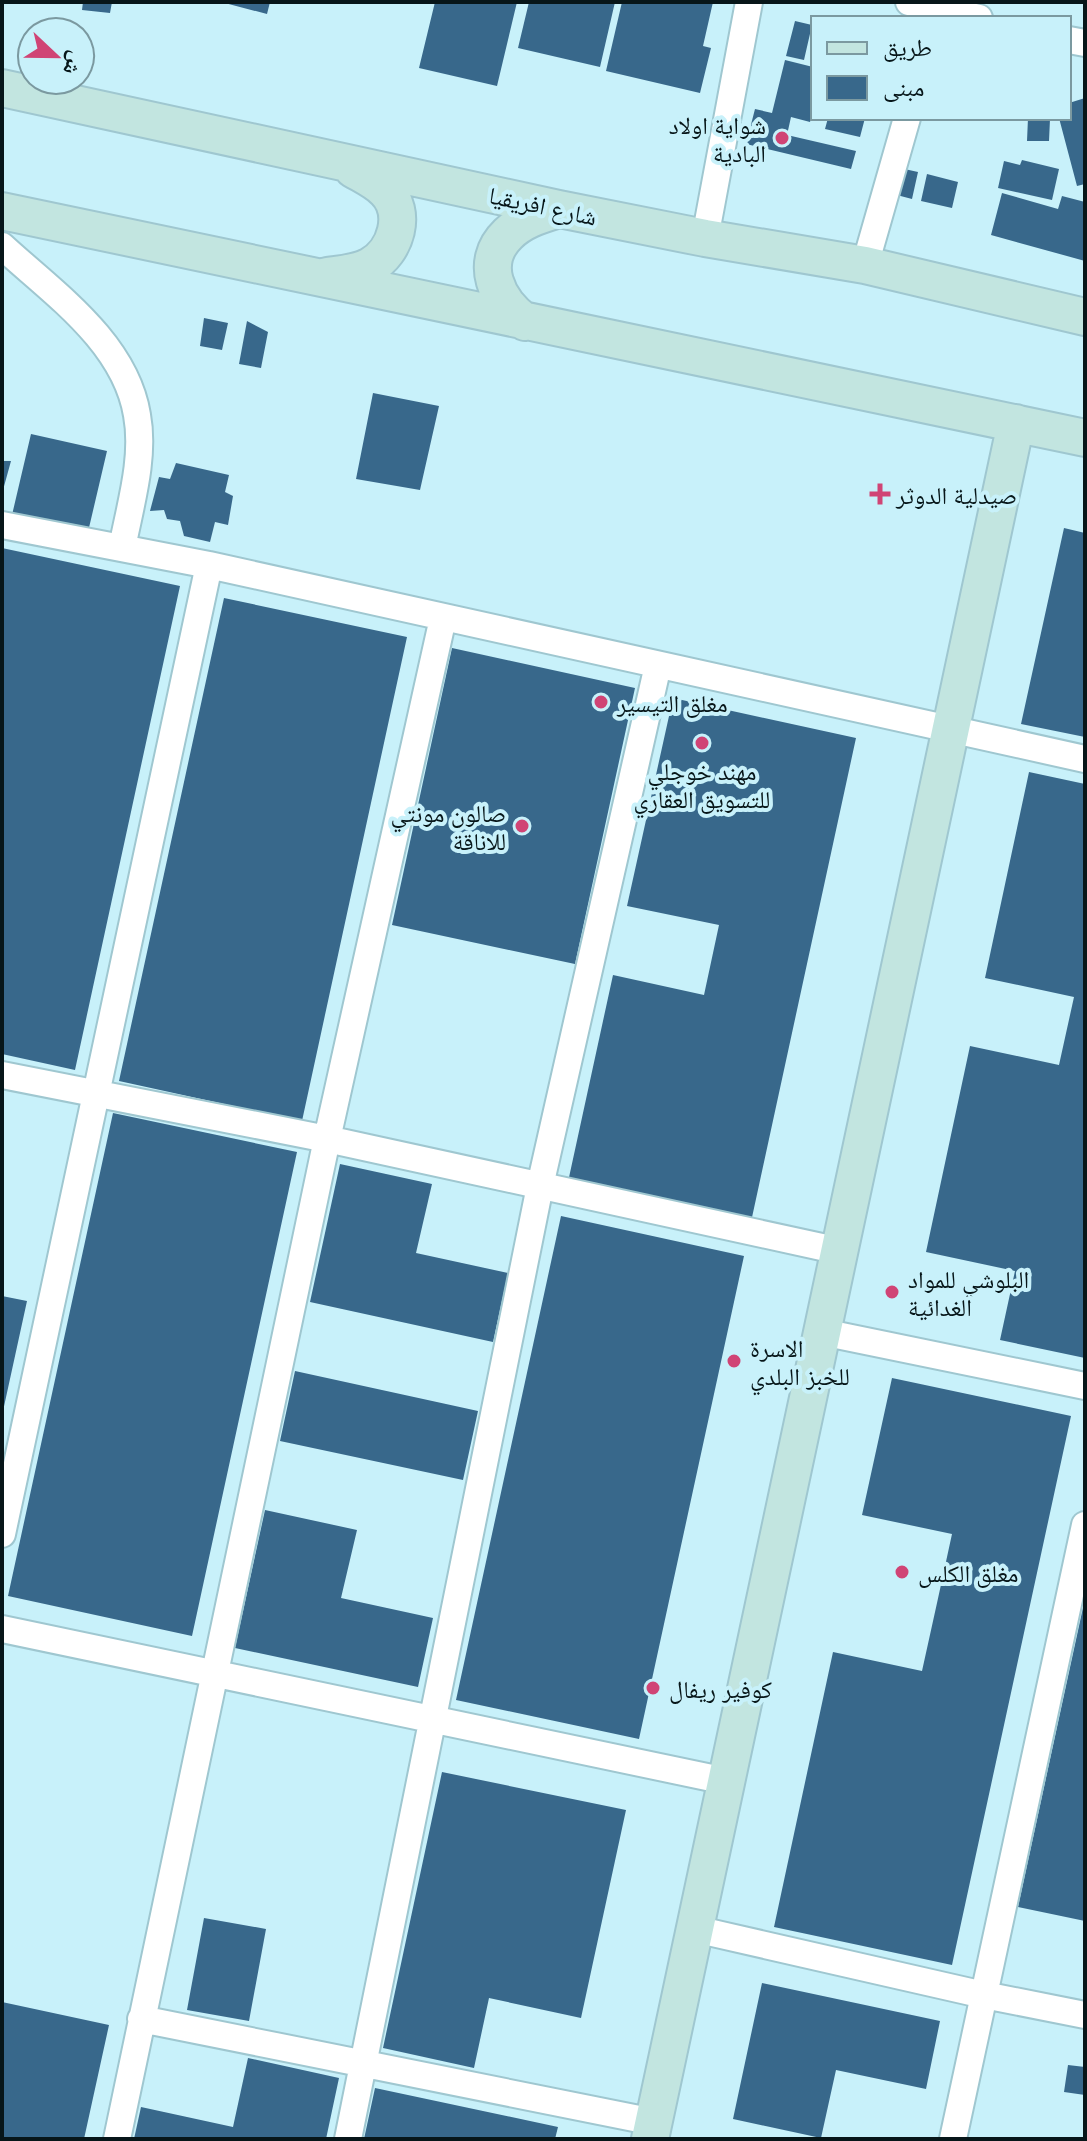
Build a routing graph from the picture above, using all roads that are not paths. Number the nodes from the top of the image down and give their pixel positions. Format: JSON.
{"nodes":[{"id":1,"x":749,"y":2,"type":"edge"},
{"id":2,"x":909,"y":2,"type":"edge"},
{"id":3,"x":938,"y":9,"type":"edge"},
{"id":4,"x":970,"y":16,"type":"edge"},
{"id":5,"x":2,"y":88,"type":"edge"},
{"id":6,"x":906,"y":120,"type":"edge"},
{"id":7,"x":342,"y":162,"type":"junction"},
{"id":8,"x":559,"y":209,"type":"junction"},
{"id":9,"x":2,"y":211,"type":"edge"},
{"id":10,"x":705,"y":238,"type":"junction"},
{"id":11,"x":2,"y":246,"type":"edge"},
{"id":12,"x":865,"y":265,"type":"junction"},
{"id":13,"x":321,"y":277,"type":"junction"},
{"id":14,"x":1085,"y":317,"type":"edge"},
{"id":15,"x":525,"y":322,"type":"junction"},
{"id":16,"x":1016,"y":423,"type":"junction"},
{"id":17,"x":1085,"y":438,"type":"edge"},
{"id":18,"x":2,"y":525,"type":"edge"},
{"id":19,"x":122,"y":548,"type":"junction"},
{"id":20,"x":209,"y":565,"type":"junction"},
{"id":21,"x":443,"y":618,"type":"junction"},
{"id":22,"x":658,"y":665,"type":"junction"},
{"id":23,"x":951,"y":730,"type":"junction"},
{"id":24,"x":1085,"y":759,"type":"edge"},
{"id":25,"x":2,"y":1075,"type":"edge"},
{"id":26,"x":96,"y":1094,"type":"junction"},
{"id":27,"x":327,"y":1139,"type":"junction"},
{"id":28,"x":540,"y":1186,"type":"junction"},
{"id":29,"x":840,"y":1251,"type":"junction"},
{"id":30,"x":822,"y":1332,"type":"junction"},
{"id":31,"x":1085,"y":1386,"type":"edge"},
{"id":32,"x":1085,"y":1525,"type":"edge"},
{"id":33,"x":2,"y":1534,"type":"edge"},
{"id":34,"x":2,"y":1629,"type":"edge"},
{"id":35,"x":215,"y":1674,"type":"junction"},
{"id":36,"x":431,"y":1719,"type":"junction"},
{"id":37,"x":726,"y":1781,"type":"junction"},
{"id":38,"x":695,"y":1929,"type":"junction"},
{"id":39,"x":984,"y":1995,"type":"junction"},
{"id":40,"x":1085,"y":2015,"type":"edge"},
{"id":41,"x":141,"y":2019,"type":"junction"},
{"id":42,"x":365,"y":2063,"type":"junction"},
{"id":43,"x":652,"y":2130,"type":"edge"},
{"id":44,"x":117,"y":2139,"type":"edge"},
{"id":45,"x":348,"y":2139,"type":"edge"},
{"id":46,"x":953,"y":2139,"type":"edge"}],
"edges":[{"from":1,"to":10,"type":"street"},
{"from":2,"to":3,"type":"street"},
{"from":3,"to":4,"type":"street"},
{"from":5,"to":7,"type":"street","name":"شارع افريقيا"},
{"from":6,"to":12,"type":"street"},
{"from":7,"to":8,"type":"street","name":"شارع افريقيا"},
{"from":7,"to":13,"type":"street"},
{"from":8,"to":10,"type":"street","name":"شارع افريقيا"},
{"from":8,"to":15,"type":"street"},
{"from":9,"to":13,"type":"street"},
{"from":10,"to":12,"type":"street","name":"شارع افريقيا"},
{"from":11,"to":19,"type":"street"},
{"from":12,"to":14,"type":"street","name":"شارع افريقيا"},
{"from":13,"to":15,"type":"street"},
{"from":15,"to":16,"type":"street"},
{"from":16,"to":17,"type":"street"},
{"from":16,"to":23,"type":"street"},
{"from":18,"to":19,"type":"street"},
{"from":19,"to":20,"type":"street"},
{"from":20,"to":21,"type":"street"},
{"from":20,"to":26,"type":"street"},
{"from":21,"to":22,"type":"street"},
{"from":21,"to":27,"type":"street"},
{"from":22,"to":23,"type":"street"},
{"from":22,"to":28,"type":"street"},
{"from":23,"to":24,"type":"street"},
{"from":23,"to":29,"type":"street"},
{"from":25,"to":26,"type":"street"},
{"from":26,"to":27,"type":"street"},
{"from":26,"to":33,"type":"street"},
{"from":27,"to":28,"type":"street"},
{"from":27,"to":35,"type":"street"},
{"from":28,"to":29,"type":"street"},
{"from":28,"to":36,"type":"street"},
{"from":29,"to":30,"type":"street"},
{"from":30,"to":31,"type":"street"},
{"from":30,"to":37,"type":"street"},
{"from":32,"to":39,"type":"street"},
{"from":34,"to":35,"type":"street"},
{"from":35,"to":36,"type":"street"},
{"from":35,"to":41,"type":"street"},
{"from":36,"to":37,"type":"street"},
{"from":36,"to":42,"type":"street"},
{"from":37,"to":38,"type":"street"},
{"from":38,"to":39,"type":"street"},
{"from":38,"to":43,"type":"street"},
{"from":39,"to":40,"type":"street"},
{"from":39,"to":46,"type":"street"},
{"from":41,"to":42,"type":"street"},
{"from":41,"to":44,"type":"street"},
{"from":42,"to":43,"type":"street"},
{"from":42,"to":45,"type":"street"}]}
